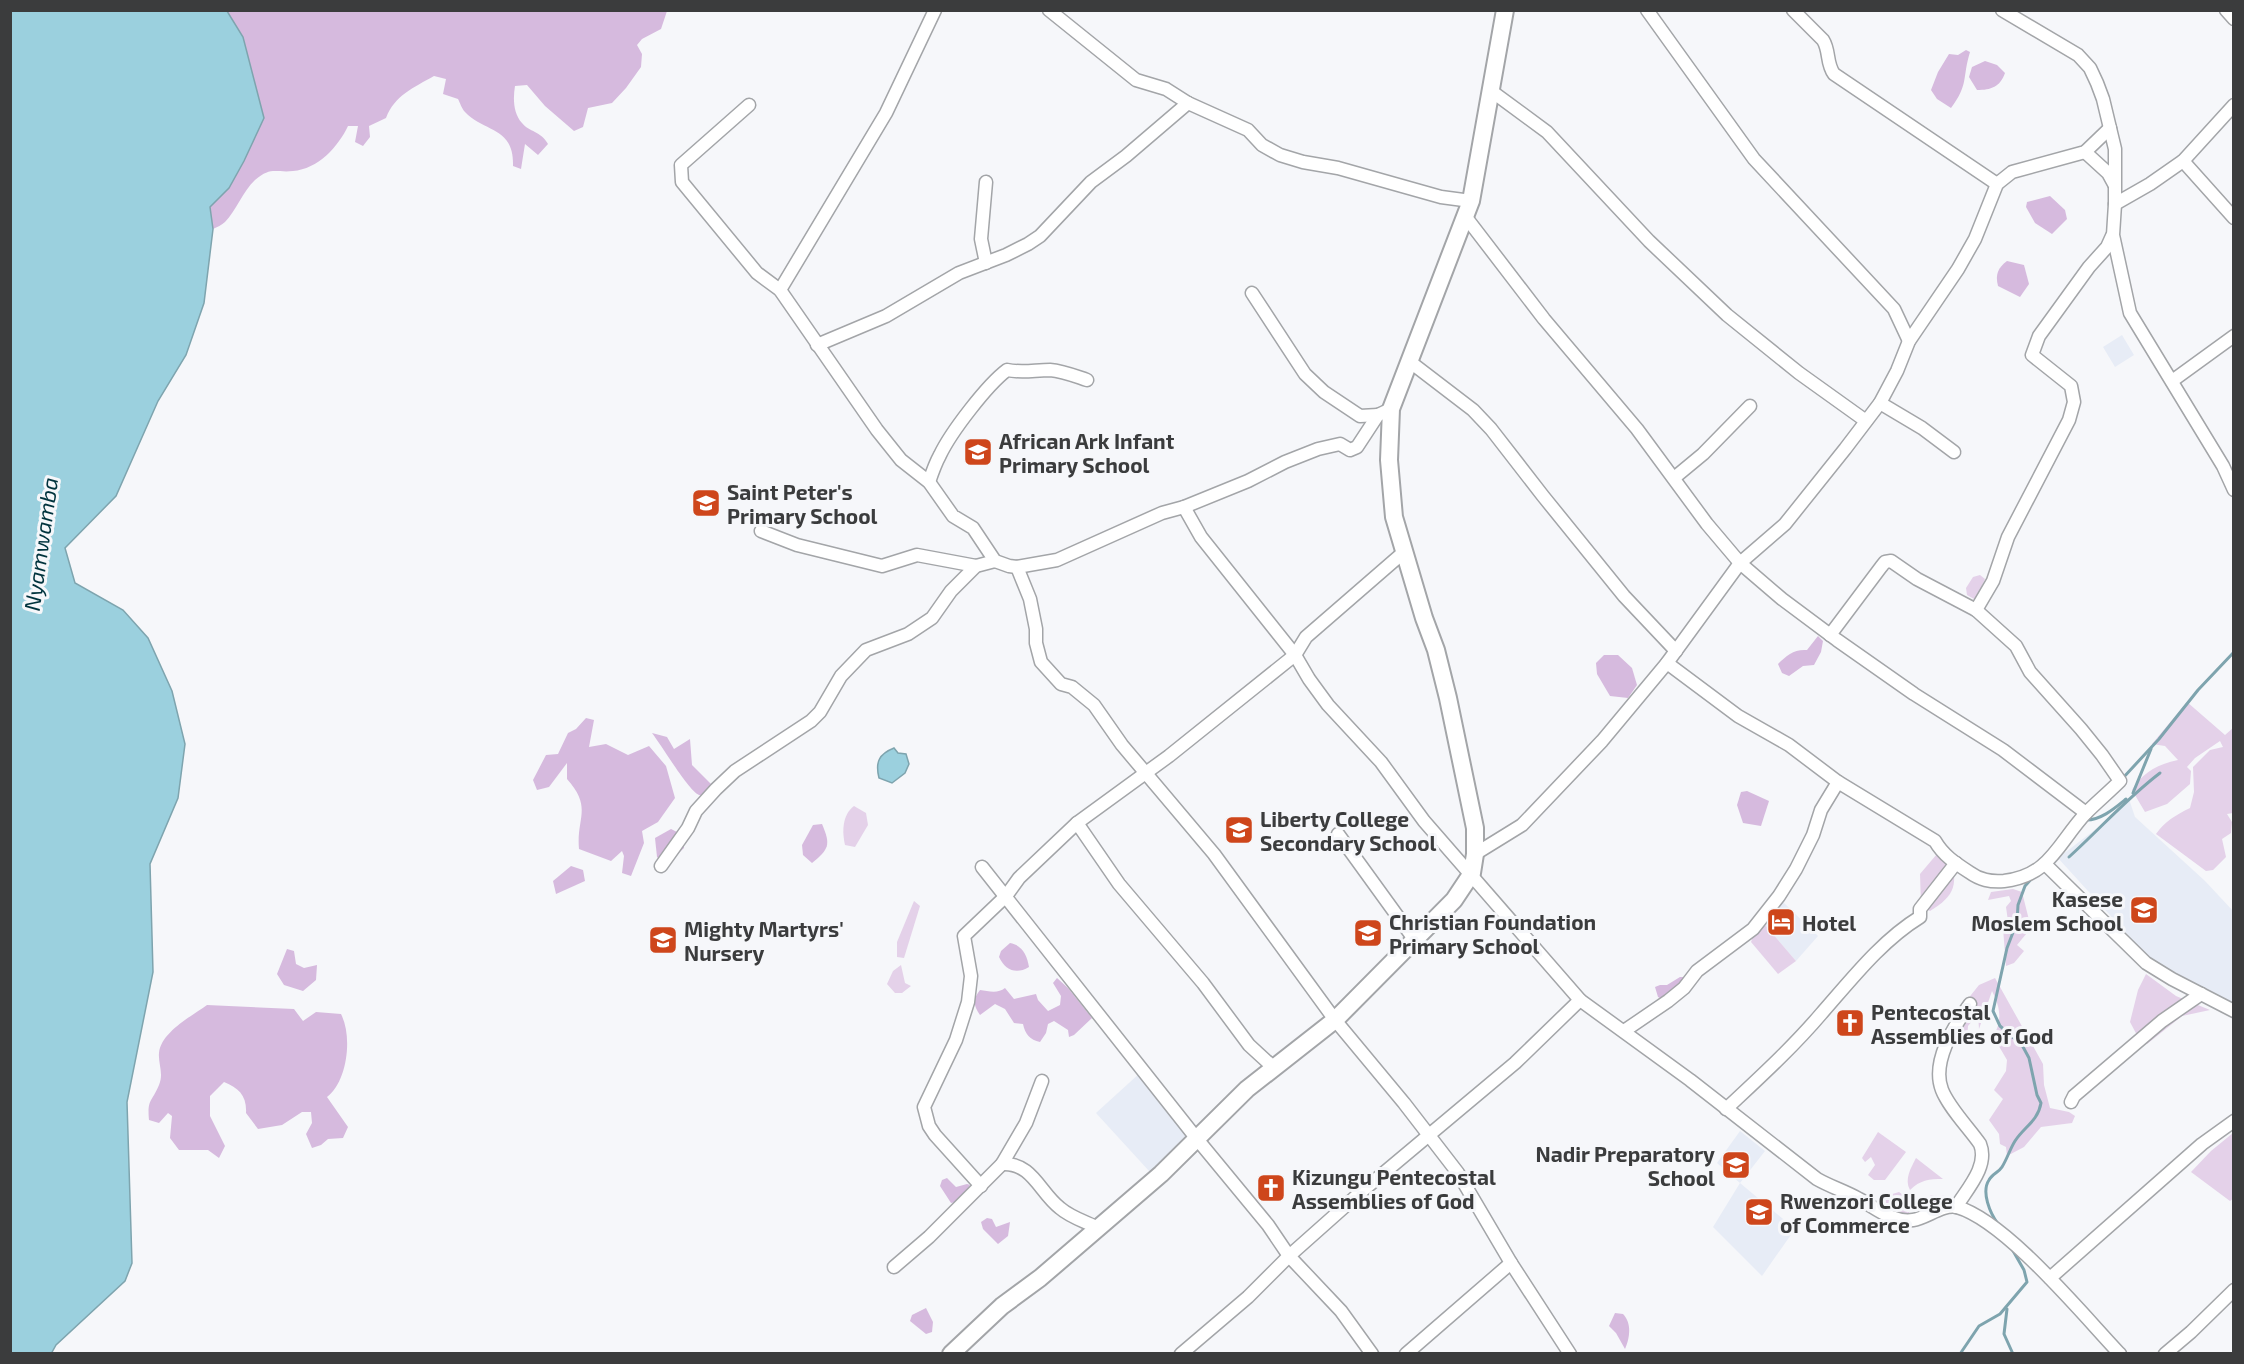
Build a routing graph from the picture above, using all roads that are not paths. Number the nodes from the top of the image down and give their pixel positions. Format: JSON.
{"nodes":[{"id":1,"x":935,"y":10,"type":"edge"},
{"id":2,"x":1049,"y":10,"type":"edge"},
{"id":3,"x":1505,"y":10,"type":"edge"},
{"id":4,"x":1647,"y":10,"type":"edge"},
{"id":5,"x":1793,"y":10,"type":"edge"},
{"id":6,"x":2002,"y":10,"type":"edge"},
{"id":7,"x":2226,"y":10,"type":"edge"},
{"id":8,"x":2234,"y":19,"type":"edge"},
{"id":9,"x":1490,"y":90,"type":"junction"},
{"id":10,"x":1188,"y":103,"type":"junction"},
{"id":11,"x":749,"y":105,"type":"dead end"},
{"id":12,"x":2234,"y":105,"type":"edge"},
{"id":13,"x":2110,"y":128,"type":"junction"},
{"id":14,"x":2085,"y":152,"type":"junction"},
{"id":15,"x":2183,"y":160,"type":"junction"},
{"id":16,"x":986,"y":182,"type":"dead end"},
{"id":17,"x":1997,"y":184,"type":"junction"},
{"id":18,"x":2114,"y":185,"type":"junction"},
{"id":19,"x":2115,"y":204,"type":"junction"},
{"id":20,"x":1468,"y":209,"type":"junction"},
{"id":21,"x":2234,"y":218,"type":"edge"},
{"id":22,"x":2112,"y":235,"type":"junction"},
{"id":23,"x":986,"y":263,"type":"junction"},
{"id":24,"x":780,"y":290,"type":"junction"},
{"id":25,"x":1252,"y":293,"type":"dead end"},
{"id":26,"x":2234,"y":336,"type":"edge"},
{"id":27,"x":1909,"y":341,"type":"junction"},
{"id":28,"x":817,"y":345,"type":"junction"},
{"id":29,"x":1409,"y":361,"type":"junction"},
{"id":30,"x":1087,"y":380,"type":"dead end"},
{"id":31,"x":2172,"y":381,"type":"junction"},
{"id":32,"x":1880,"y":403,"type":"junction"},
{"id":33,"x":1750,"y":406,"type":"dead end"},
{"id":34,"x":1385,"y":412,"type":"junction"},
{"id":35,"x":1866,"y":421,"type":"junction"},
{"id":36,"x":1954,"y":452,"type":"dead end"},
{"id":37,"x":1674,"y":477,"type":"junction"},
{"id":38,"x":929,"y":482,"type":"junction"},
{"id":39,"x":2234,"y":490,"type":"edge"},
{"id":40,"x":1184,"y":507,"type":"junction"},
{"id":41,"x":761,"y":531,"type":"dead end"},
{"id":42,"x":1404,"y":552,"type":"junction"},
{"id":43,"x":995,"y":561,"type":"junction"},
{"id":44,"x":1740,"y":563,"type":"junction"},
{"id":45,"x":976,"y":566,"type":"junction"},
{"id":46,"x":1017,"y":567,"type":"junction"},
{"id":47,"x":1976,"y":610,"type":"junction"},
{"id":48,"x":1830,"y":635,"type":"junction"},
{"id":49,"x":1676,"y":651,"type":"junction"},
{"id":50,"x":1295,"y":655,"type":"junction"},
{"id":51,"x":1667,"y":663,"type":"junction"},
{"id":52,"x":1146,"y":772,"type":"junction"},
{"id":53,"x":1838,"y":782,"type":"junction"},
{"id":54,"x":2086,"y":813,"type":"junction"},
{"id":55,"x":1077,"y":823,"type":"junction"},
{"id":56,"x":1338,"y":834,"type":"dead end"},
{"id":57,"x":1475,"y":854,"type":"junction"},
{"id":58,"x":1956,"y":863,"type":"junction"},
{"id":59,"x":2045,"y":864,"type":"junction"},
{"id":60,"x":662,"y":866,"type":"dead end"},
{"id":61,"x":982,"y":867,"type":"dead end"},
{"id":62,"x":1472,"y":873,"type":"junction"},
{"id":63,"x":1006,"y":896,"type":"junction"},
{"id":64,"x":1414,"y":939,"type":"junction"},
{"id":65,"x":2201,"y":994,"type":"junction"},
{"id":66,"x":1580,"y":1000,"type":"junction"},
{"id":67,"x":1970,"y":1004,"type":"dead end"},
{"id":68,"x":2234,"y":1011,"type":"edge"},
{"id":69,"x":1335,"y":1020,"type":"junction"},
{"id":70,"x":1624,"y":1031,"type":"junction"},
{"id":71,"x":1273,"y":1067,"type":"junction"},
{"id":72,"x":1042,"y":1081,"type":"dead end"},
{"id":73,"x":2071,"y":1102,"type":"dead end"},
{"id":74,"x":1726,"y":1109,"type":"junction"},
{"id":75,"x":2234,"y":1121,"type":"edge"},
{"id":76,"x":1428,"y":1135,"type":"junction"},
{"id":77,"x":1197,"y":1139,"type":"junction"},
{"id":78,"x":1002,"y":1164,"type":"junction"},
{"id":79,"x":981,"y":1186,"type":"junction"},
{"id":80,"x":1956,"y":1207,"type":"junction"},
{"id":81,"x":1098,"y":1228,"type":"junction"},
{"id":82,"x":1289,"y":1256,"type":"junction"},
{"id":83,"x":1511,"y":1263,"type":"junction"},
{"id":84,"x":894,"y":1267,"type":"dead end"},
{"id":85,"x":2050,"y":1278,"type":"junction"},
{"id":86,"x":2234,"y":1290,"type":"edge"},
{"id":87,"x":951,"y":1353,"type":"edge"},
{"id":88,"x":1180,"y":1353,"type":"edge"},
{"id":89,"x":1372,"y":1353,"type":"edge"},
{"id":90,"x":1406,"y":1353,"type":"edge"},
{"id":91,"x":1570,"y":1353,"type":"edge"},
{"id":92,"x":2120,"y":1353,"type":"edge"},
{"id":93,"x":2165,"y":1353,"type":"edge"}],
"edges":[{"from":1,"to":24,"type":"street"},
{"from":2,"to":10,"type":"street"},
{"from":3,"to":9,"type":"street"},
{"from":4,"to":27,"type":"street"},
{"from":5,"to":17,"type":"street"},
{"from":6,"to":13,"type":"street"},
{"from":7,"to":8,"type":"street"},
{"from":9,"to":20,"type":"street"},
{"from":9,"to":35,"type":"street"},
{"from":10,"to":20,"type":"street"},
{"from":10,"to":23,"type":"street"},
{"from":11,"to":24,"type":"street"},
{"from":12,"to":15,"type":"street"},
{"from":13,"to":14,"type":"street"},
{"from":13,"to":18,"type":"street"},
{"from":14,"to":17,"type":"street"},
{"from":14,"to":18,"type":"street"},
{"from":15,"to":19,"type":"street"},
{"from":15,"to":21,"type":"street"},
{"from":16,"to":23,"type":"street"},
{"from":17,"to":27,"type":"street"},
{"from":18,"to":19,"type":"street"},
{"from":19,"to":22,"type":"street"},
{"from":20,"to":29,"type":"street"},
{"from":20,"to":37,"type":"street"},
{"from":22,"to":31,"type":"street"},
{"from":22,"to":47,"type":"street"},
{"from":23,"to":28,"type":"street"},
{"from":24,"to":28,"type":"street"},
{"from":25,"to":34,"type":"street"},
{"from":26,"to":31,"type":"street"},
{"from":27,"to":32,"type":"street"},
{"from":28,"to":38,"type":"street"},
{"from":29,"to":34,"type":"street"},
{"from":29,"to":49,"type":"street"},
{"from":30,"to":38,"type":"street"},
{"from":31,"to":39,"type":"street"},
{"from":32,"to":35,"type":"street"},
{"from":32,"to":36,"type":"street"},
{"from":33,"to":37,"type":"street"},
{"from":34,"to":40,"type":"street"},
{"from":34,"to":42,"type":"street"},
{"from":35,"to":44,"type":"street"},
{"from":37,"to":44,"type":"street"},
{"from":38,"to":43,"type":"street"},
{"from":40,"to":46,"type":"street"},
{"from":40,"to":50,"type":"street"},
{"from":41,"to":45,"type":"street"},
{"from":42,"to":50,"type":"street"},
{"from":42,"to":57,"type":"street"},
{"from":43,"to":45,"type":"street"},
{"from":43,"to":46,"type":"street"},
{"from":44,"to":48,"type":"street"},
{"from":44,"to":49,"type":"street"},
{"from":45,"to":60,"type":"street"},
{"from":46,"to":52,"type":"street"},
{"from":47,"to":48,"type":"street"},
{"from":47,"to":54,"type":"street"},
{"from":48,"to":54,"type":"street"},
{"from":49,"to":51,"type":"street"},
{"from":50,"to":52,"type":"street"},
{"from":50,"to":62,"type":"street"},
{"from":51,"to":53,"type":"street"},
{"from":51,"to":57,"type":"street"},
{"from":52,"to":55,"type":"street"},
{"from":52,"to":69,"type":"street"},
{"from":53,"to":58,"type":"street"},
{"from":53,"to":70,"type":"street"},
{"from":54,"to":59,"type":"street"},
{"from":55,"to":63,"type":"street"},
{"from":55,"to":71,"type":"street"},
{"from":56,"to":64,"type":"street"},
{"from":57,"to":62,"type":"street"},
{"from":58,"to":59,"type":"street"},
{"from":58,"to":74,"type":"street"},
{"from":59,"to":65,"type":"street"},
{"from":61,"to":63,"type":"street"},
{"from":62,"to":64,"type":"street"},
{"from":62,"to":66,"type":"street"},
{"from":63,"to":77,"type":"street"},
{"from":63,"to":79,"type":"street"},
{"from":64,"to":69,"type":"street"},
{"from":65,"to":68,"type":"street"},
{"from":65,"to":73,"type":"street"},
{"from":66,"to":70,"type":"street"},
{"from":66,"to":76,"type":"street"},
{"from":67,"to":80,"type":"street"},
{"from":69,"to":71,"type":"street"},
{"from":69,"to":76,"type":"street"},
{"from":70,"to":74,"type":"street"},
{"from":71,"to":77,"type":"street"},
{"from":72,"to":78,"type":"street"},
{"from":74,"to":80,"type":"street"},
{"from":75,"to":85,"type":"street"},
{"from":76,"to":82,"type":"street"},
{"from":76,"to":83,"type":"street"},
{"from":77,"to":81,"type":"street"},
{"from":77,"to":82,"type":"street"},
{"from":78,"to":79,"type":"street"},
{"from":78,"to":81,"type":"street"},
{"from":79,"to":84,"type":"street"},
{"from":80,"to":85,"type":"street"},
{"from":81,"to":87,"type":"street"},
{"from":82,"to":88,"type":"street"},
{"from":82,"to":89,"type":"street"},
{"from":83,"to":90,"type":"street"},
{"from":83,"to":91,"type":"street"},
{"from":85,"to":92,"type":"street"},
{"from":86,"to":93,"type":"street"}]}
